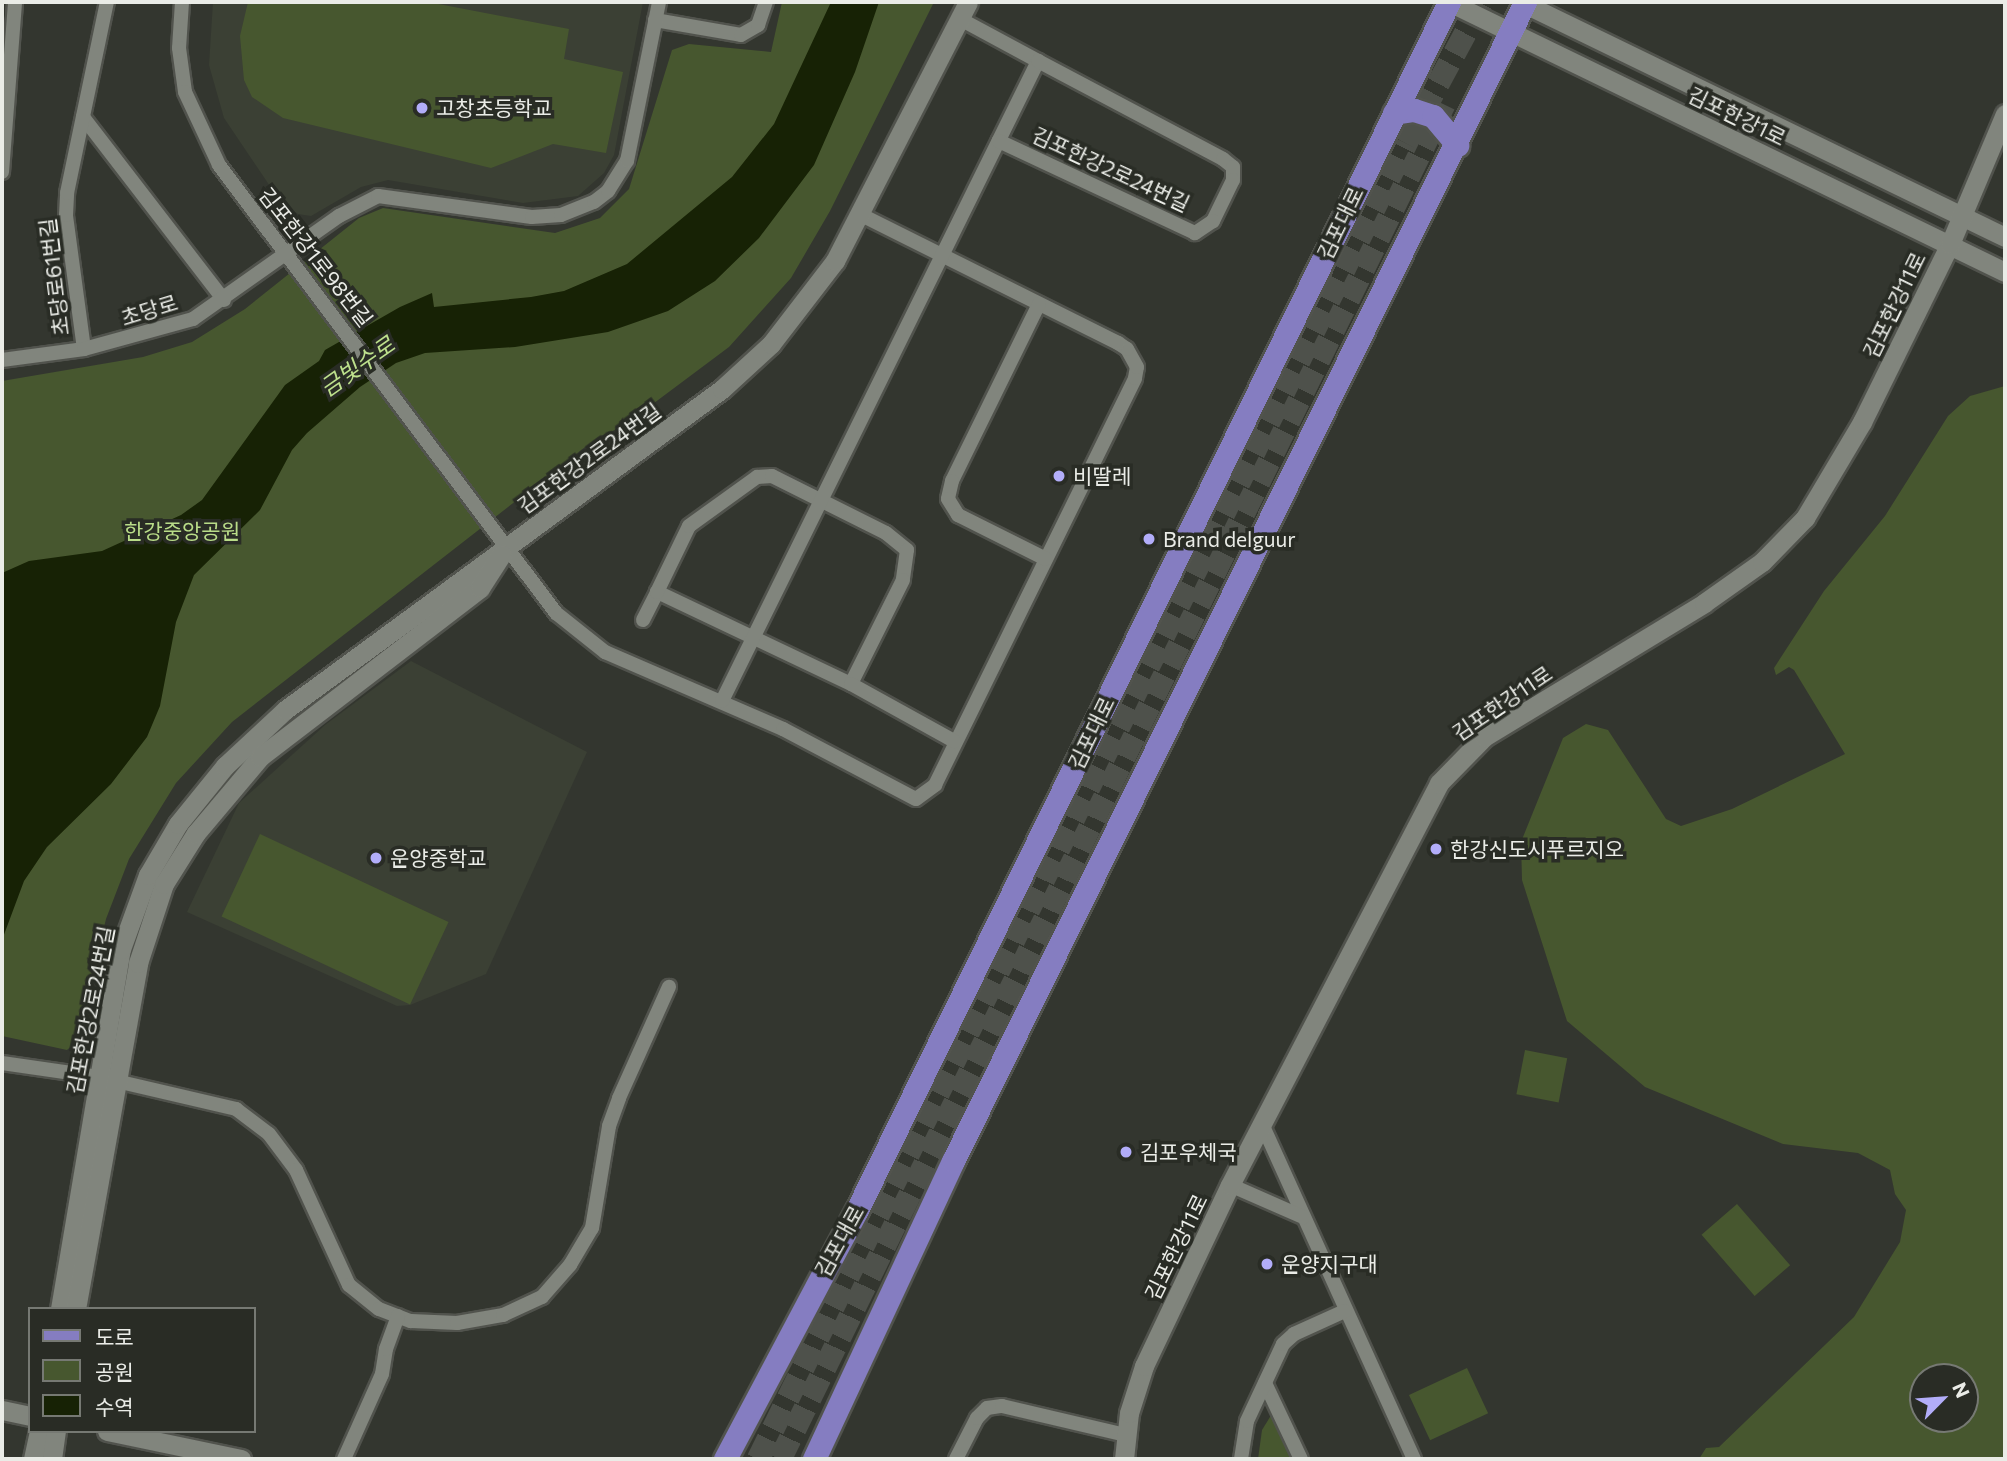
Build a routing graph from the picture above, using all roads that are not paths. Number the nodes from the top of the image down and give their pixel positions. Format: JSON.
{"nodes":[{"id":1,"x":15,"y":2,"type":"edge"},
{"id":2,"x":107,"y":2,"type":"edge"},
{"id":3,"x":182,"y":2,"type":"edge"},
{"id":4,"x":659,"y":2,"type":"edge"},
{"id":5,"x":765,"y":2,"type":"edge"},
{"id":6,"x":1449,"y":2,"type":"edge"},
{"id":7,"x":1523,"y":2,"type":"edge"},
{"id":8,"x":964,"y":10,"type":"edge"},
{"id":9,"x":655,"y":20,"type":"junction"},
{"id":10,"x":1511,"y":33,"type":"junction"},
{"id":11,"x":1038,"y":61,"type":"junction"},
{"id":12,"x":1394,"y":113,"type":"junction"},
{"id":13,"x":2005,"y":114,"type":"edge"},
{"id":14,"x":83,"y":117,"type":"junction"},
{"id":15,"x":2005,"y":137,"type":"edge"},
{"id":16,"x":999,"y":141,"type":"junction"},
{"id":17,"x":1457,"y":145,"type":"junction"},
{"id":18,"x":2,"y":172,"type":"edge"},
{"id":19,"x":861,"y":215,"type":"junction"},
{"id":20,"x":1962,"y":216,"type":"junction"},
{"id":21,"x":2005,"y":237,"type":"edge"},
{"id":22,"x":1950,"y":244,"type":"junction"},
{"id":23,"x":289,"y":252,"type":"junction"},
{"id":24,"x":943,"y":256,"type":"junction"},
{"id":25,"x":2005,"y":272,"type":"edge"},
{"id":26,"x":224,"y":300,"type":"junction"},
{"id":27,"x":1039,"y":304,"type":"junction"},
{"id":28,"x":84,"y":349,"type":"junction"},
{"id":29,"x":2,"y":360,"type":"edge"},
{"id":30,"x":821,"y":502,"type":"junction"},
{"id":31,"x":506,"y":547,"type":"junction"},
{"id":32,"x":1046,"y":559,"type":"junction"},
{"id":33,"x":657,"y":592,"type":"junction"},
{"id":34,"x":643,"y":620,"type":"dead end"},
{"id":35,"x":755,"y":637,"type":"junction"},
{"id":36,"x":851,"y":684,"type":"junction"},
{"id":37,"x":722,"y":701,"type":"junction"},
{"id":38,"x":954,"y":741,"type":"junction"},
{"id":39,"x":669,"y":988,"type":"dead end"},
{"id":40,"x":2,"y":1063,"type":"edge"},
{"id":41,"x":107,"y":1079,"type":"junction"},
{"id":42,"x":1262,"y":1124,"type":"junction"},
{"id":43,"x":1230,"y":1185,"type":"junction"},
{"id":44,"x":1303,"y":1217,"type":"junction"},
{"id":45,"x":60,"y":1307,"type":"edge"},
{"id":46,"x":76,"y":1307,"type":"edge"},
{"id":47,"x":1345,"y":1311,"type":"junction"},
{"id":48,"x":398,"y":1316,"type":"junction"},
{"id":49,"x":1265,"y":1383,"type":"junction"},
{"id":50,"x":2,"y":1410,"type":"edge"},
{"id":51,"x":28,"y":1416,"type":"edge"},
{"id":52,"x":39,"y":1433,"type":"edge"},
{"id":53,"x":56,"y":1433,"type":"edge"},
{"id":54,"x":117,"y":1433,"type":"edge"},
{"id":55,"x":1126,"y":1435,"type":"junction"},
{"id":56,"x":33,"y":1459,"type":"edge"},
{"id":57,"x":52,"y":1459,"type":"edge"},
{"id":58,"x":241,"y":1459,"type":"edge"},
{"id":59,"x":344,"y":1459,"type":"edge"},
{"id":60,"x":725,"y":1459,"type":"edge"},
{"id":61,"x":814,"y":1459,"type":"edge"},
{"id":62,"x":956,"y":1459,"type":"edge"},
{"id":63,"x":1124,"y":1459,"type":"edge"},
{"id":64,"x":1241,"y":1459,"type":"edge"},
{"id":65,"x":1301,"y":1459,"type":"edge"},
{"id":66,"x":1414,"y":1459,"type":"edge"}],
"edges":[{"from":1,"to":18,"type":"street"},
{"from":2,"to":14,"type":"street","name":"초당로61번길"},
{"from":3,"to":23,"type":"street","name":"김포한강1로98번길"},
{"from":4,"to":9,"type":"street"},
{"from":5,"to":9,"type":"street"},
{"from":6,"to":10,"type":"street","name":"김포한강1로"},
{"from":6,"to":12,"type":"main road","name":"김포대로"},
{"from":7,"to":10,"type":"main road"},
{"from":7,"to":20,"type":"street","name":"김포한강1로"},
{"from":8,"to":11,"type":"street","name":"김포한강2로24번길"},
{"from":8,"to":19,"type":"street","name":"김포한강2로24번길"},
{"from":9,"to":23,"type":"street","name":"초당로"},
{"from":10,"to":17,"type":"main road"},
{"from":10,"to":22,"type":"street","name":"김포한강1로"},
{"from":11,"to":16,"type":"street","name":"김포한강2로24번길"},
{"from":11,"to":16,"type":"street","name":"김포한강2로24번길"},
{"from":12,"to":17,"type":"main road"},
{"from":12,"to":60,"type":"main road","name":"김포대로"},
{"from":13,"to":20,"type":"street","name":"김포한강11로"},
{"from":14,"to":26,"type":"street"},
{"from":14,"to":28,"type":"street","name":"초당로61번길"},
{"from":15,"to":20,"type":"street","name":"김포한강11로"},
{"from":16,"to":24,"type":"street","name":"김포한강2로24번길"},
{"from":17,"to":61,"type":"main road"},
{"from":19,"to":24,"type":"street"},
{"from":19,"to":31,"type":"street","name":"김포한강2로24번길"},
{"from":20,"to":21,"type":"street","name":"김포한강1로"},
{"from":20,"to":22,"type":"street","name":"김포한강11로"},
{"from":22,"to":25,"type":"street","name":"김포한강1로"},
{"from":22,"to":42,"type":"street","name":"김포한강11로"},
{"from":23,"to":26,"type":"street","name":"초당로"},
{"from":23,"to":31,"type":"street","name":"김포한강1로98번길"},
{"from":24,"to":27,"type":"street"},
{"from":24,"to":30,"type":"street","name":"김포한강2로24번길"},
{"from":26,"to":28,"type":"street","name":"초당로"},
{"from":27,"to":32,"type":"street"},
{"from":27,"to":32,"type":"street"},
{"from":28,"to":29,"type":"street","name":"초당로"},
{"from":30,"to":33,"type":"street"},
{"from":30,"to":35,"type":"street","name":"김포한강2로24번길"},
{"from":30,"to":36,"type":"street"},
{"from":31,"to":37,"type":"street"},
{"from":31,"to":41,"type":"street","name":"김포한강2로24번길"},
{"from":32,"to":38,"type":"street"},
{"from":33,"to":34,"type":"street"},
{"from":33,"to":35,"type":"street"},
{"from":35,"to":36,"type":"street"},
{"from":35,"to":37,"type":"street","name":"김포한강2로24번길"},
{"from":36,"to":38,"type":"street"},
{"from":37,"to":38,"type":"street"},
{"from":39,"to":48,"type":"street"},
{"from":40,"to":41,"type":"street"},
{"from":41,"to":45,"type":"street","name":"김포한강2로24번길"},
{"from":41,"to":46,"type":"street","name":"김포한강2로24번길"},
{"from":41,"to":48,"type":"street"},
{"from":42,"to":43,"type":"street","name":"김포한강11로"},
{"from":42,"to":44,"type":"street"},
{"from":43,"to":44,"type":"street"},
{"from":43,"to":55,"type":"street","name":"김포한강11로"},
{"from":44,"to":47,"type":"street"},
{"from":47,"to":49,"type":"street"},
{"from":47,"to":66,"type":"street"},
{"from":48,"to":59,"type":"street"},
{"from":49,"to":64,"type":"street"},
{"from":49,"to":65,"type":"street"},
{"from":50,"to":51,"type":"street"},
{"from":52,"to":56,"type":"street"},
{"from":53,"to":57,"type":"street"},
{"from":54,"to":58,"type":"street"},
{"from":55,"to":62,"type":"street"},
{"from":55,"to":63,"type":"street","name":"김포한강11로"}]}
